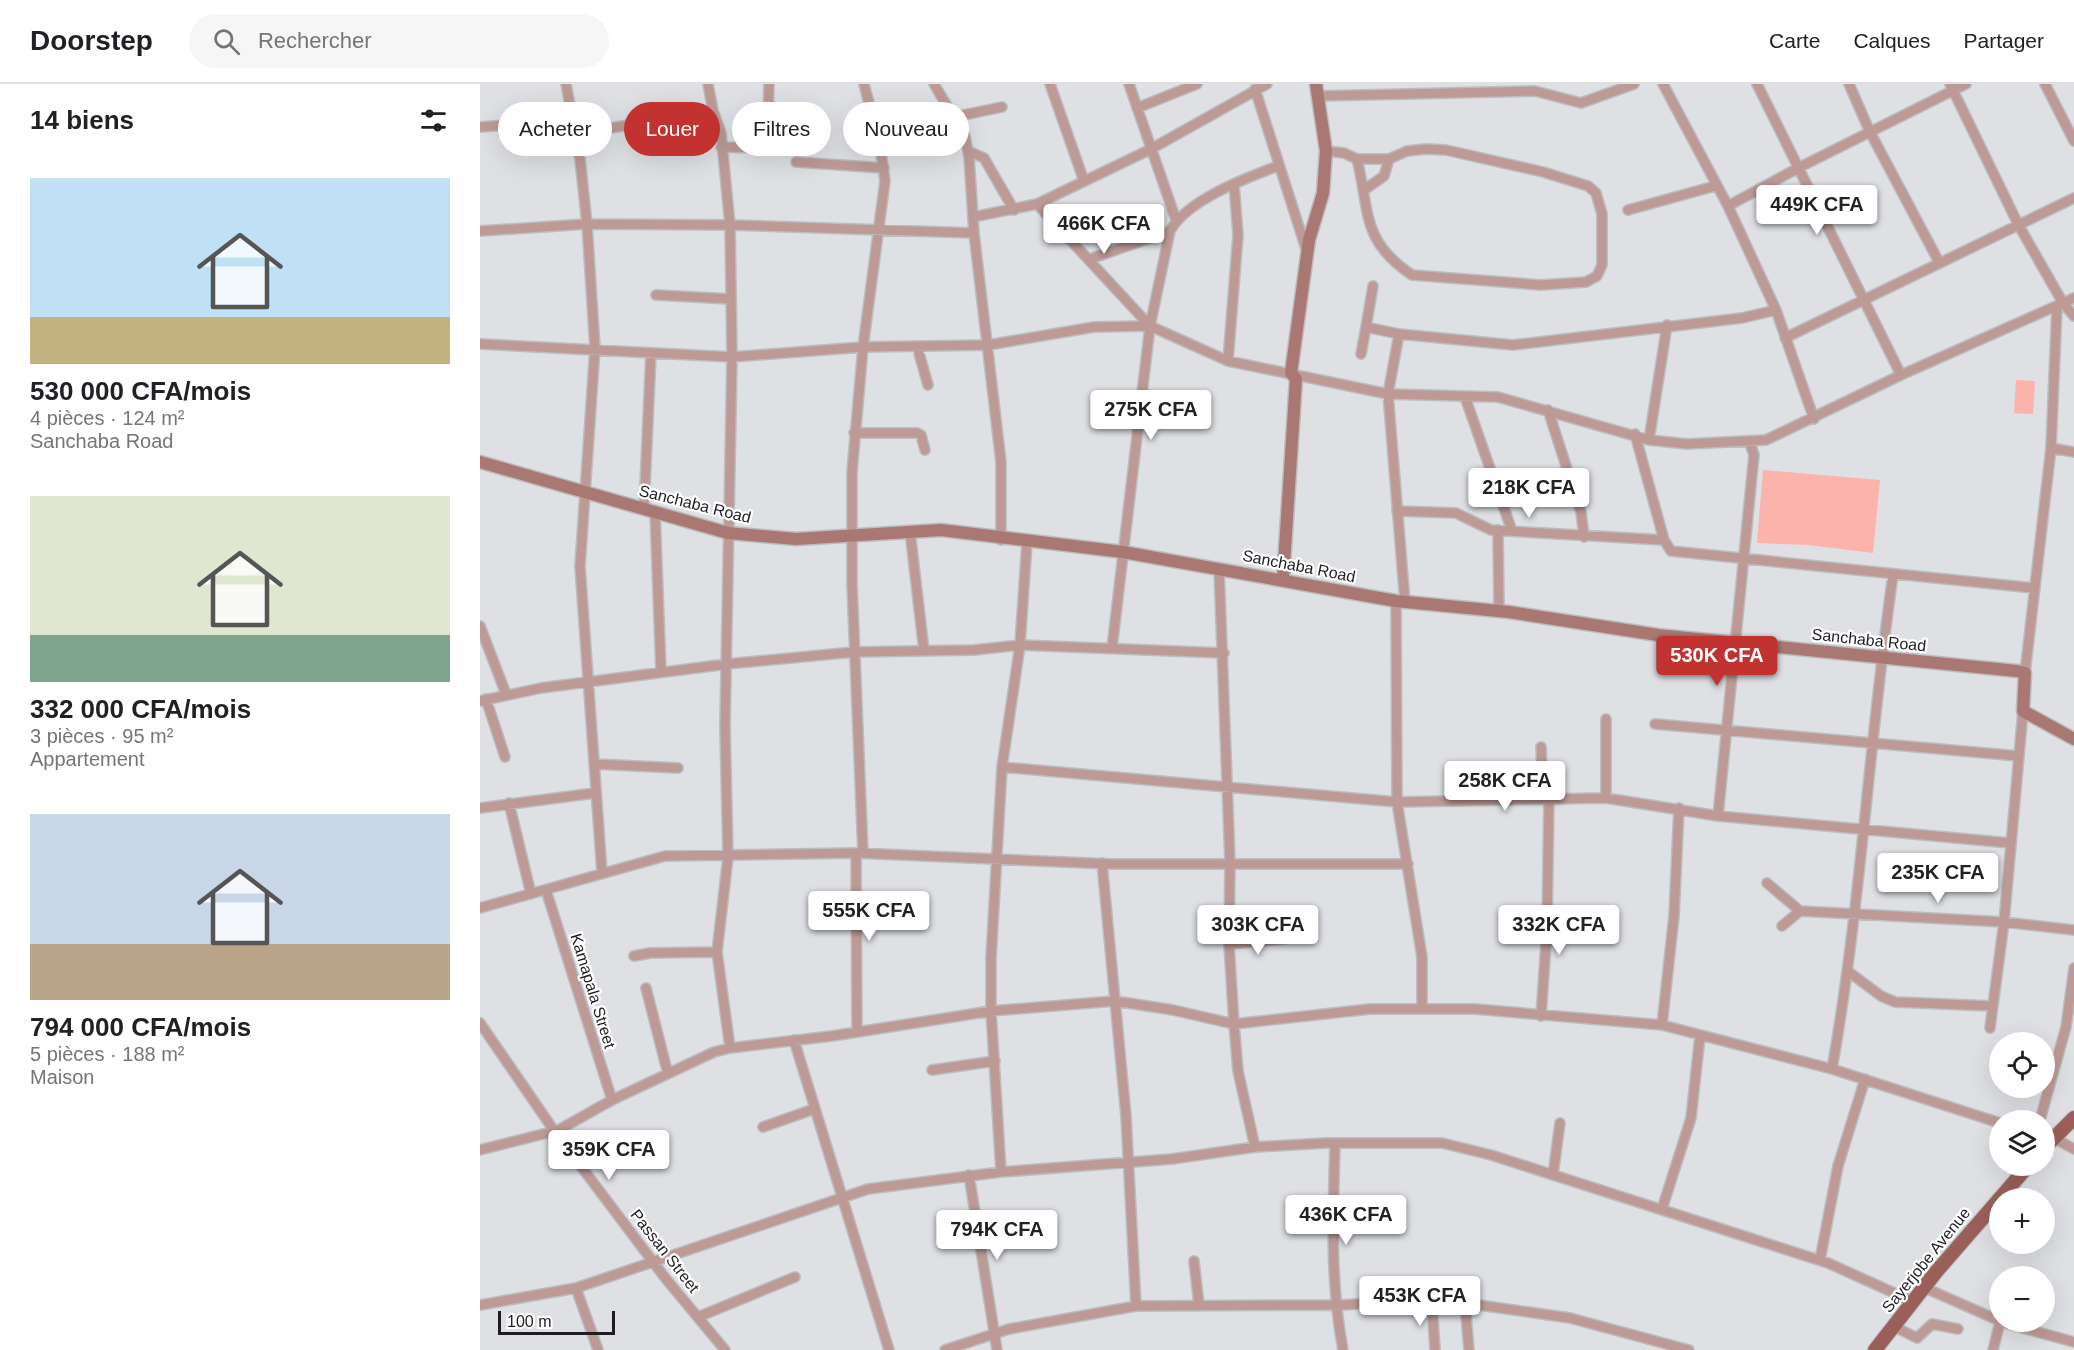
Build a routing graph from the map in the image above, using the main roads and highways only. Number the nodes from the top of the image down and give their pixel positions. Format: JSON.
{"nodes":[{"id":1,"x":2074,"y":1118,"type":"edge"},
{"id":2,"x":2055,"y":1136,"type":"edge"},
{"id":3,"x":2019,"y":1176,"type":"edge"},
{"id":4,"x":1875,"y":1350,"type":"edge"}],
"edges":[{"from":1,"to":2,"type":"main road"},
{"from":3,"to":4,"type":"main road","name":"Sayerjobe Avenue"}]}
